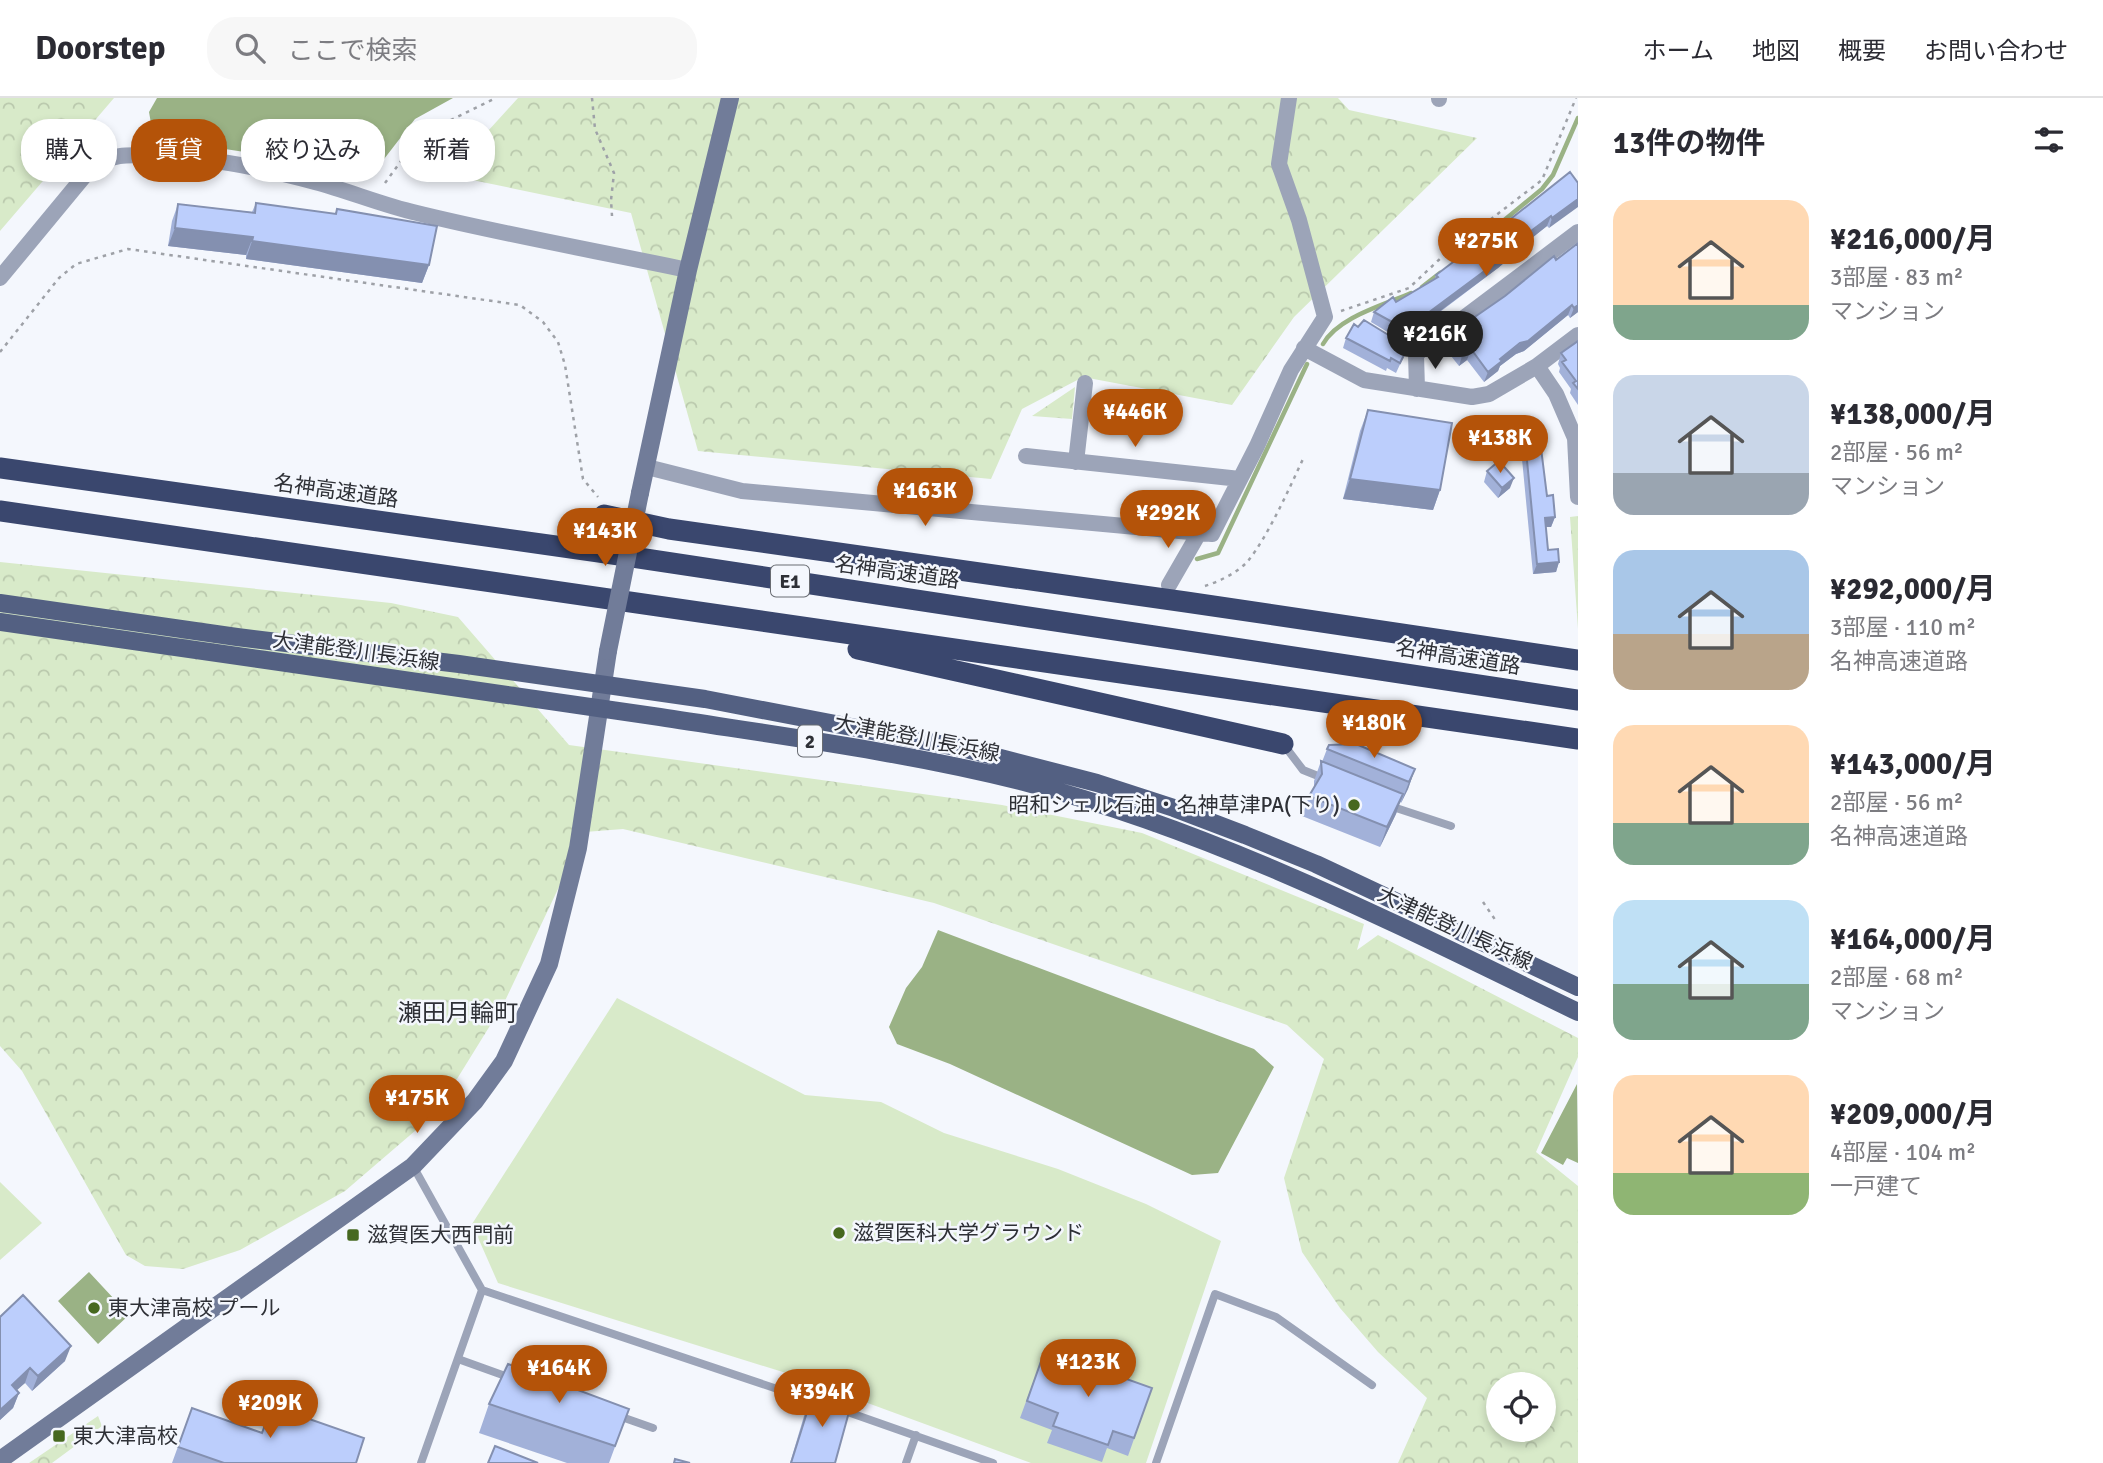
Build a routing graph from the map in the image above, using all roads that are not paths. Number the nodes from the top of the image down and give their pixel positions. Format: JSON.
{"nodes":[{"id":1,"x":730,"y":98,"type":"edge"},
{"id":2,"x":1289,"y":98,"type":"edge"},
{"id":3,"x":1578,"y":232,"type":"edge"},
{"id":4,"x":688,"y":270,"type":"junction"},
{"id":5,"x":0,"y":278,"type":"edge"},
{"id":6,"x":1578,"y":335,"type":"edge"},
{"id":7,"x":1304,"y":348,"type":"junction"},
{"id":8,"x":1537,"y":366,"type":"junction"},
{"id":9,"x":1085,"y":383,"type":"dead end"},
{"id":10,"x":1418,"y":389,"type":"junction"},
{"id":11,"x":1576,"y":436,"type":"edge"},
{"id":12,"x":1026,"y":456,"type":"dead end"},
{"id":13,"x":1076,"y":462,"type":"junction"},
{"id":14,"x":647,"y":467,"type":"junction"},
{"id":15,"x":0,"y":468,"type":"edge"},
{"id":16,"x":1240,"y":479,"type":"junction"},
{"id":17,"x":1578,"y":497,"type":"edge"},
{"id":18,"x":0,"y":511,"type":"edge"},
{"id":19,"x":604,"y":515,"type":"dead end"},
{"id":20,"x":1199,"y":533,"type":"junction"},
{"id":21,"x":1169,"y":585,"type":"dead end"},
{"id":22,"x":0,"y":603,"type":"edge"},
{"id":23,"x":728,"y":618,"type":"junction"},
{"id":24,"x":0,"y":622,"type":"edge"},
{"id":25,"x":1578,"y":660,"type":"edge"},
{"id":26,"x":602,"y":686,"type":"junction"},
{"id":27,"x":1578,"y":700,"type":"edge"},
{"id":28,"x":599,"y":708,"type":"junction"},
{"id":29,"x":1578,"y":739,"type":"edge"},
{"id":30,"x":1283,"y":744,"type":"joint"},
{"id":31,"x":1328,"y":780,"type":"edge"},
{"id":32,"x":1377,"y":800,"type":"edge"},
{"id":33,"x":1451,"y":826,"type":"dead end"},
{"id":34,"x":1578,"y":987,"type":"edge"},
{"id":35,"x":1578,"y":1012,"type":"edge"},
{"id":36,"x":413,"y":1166,"type":"junction"},
{"id":37,"x":482,"y":1290,"type":"junction"},
{"id":38,"x":458,"y":1359,"type":"junction"},
{"id":39,"x":523,"y":1382,"type":"edge"},
{"id":40,"x":1372,"y":1385,"type":"dead end"},
{"id":41,"x":824,"y":1404,"type":"edge"},
{"id":42,"x":837,"y":1409,"type":"edge"},
{"id":43,"x":601,"y":1410,"type":"edge"},
{"id":44,"x":653,"y":1428,"type":"dead end"},
{"id":45,"x":916,"y":1435,"type":"junction"},
{"id":46,"x":0,"y":1460,"type":"edge"},
{"id":47,"x":421,"y":1463,"type":"edge"},
{"id":48,"x":906,"y":1463,"type":"edge"},
{"id":49,"x":993,"y":1463,"type":"edge"},
{"id":50,"x":1156,"y":1463,"type":"edge"}],
"edges":[{"from":1,"to":4,"type":"street"},
{"from":2,"to":7,"type":"street"},
{"from":3,"to":10,"type":"street"},
{"from":4,"to":5,"type":"street"},
{"from":4,"to":14,"type":"street"},
{"from":6,"to":8,"type":"street"},
{"from":7,"to":10,"type":"street"},
{"from":7,"to":16,"type":"street"},
{"from":8,"to":10,"type":"street"},
{"from":8,"to":11,"type":"street"},
{"from":9,"to":13,"type":"street"},
{"from":11,"to":17,"type":"street"},
{"from":12,"to":13,"type":"street"},
{"from":13,"to":16,"type":"street"},
{"from":14,"to":20,"type":"street"},
{"from":14,"to":26,"type":"street","bridge":true},
{"from":15,"to":27,"type":"highway","name":"名神高速道路","number":"E1"},
{"from":16,"to":20,"type":"street"},
{"from":18,"to":23,"type":"highway","number":"E1"},
{"from":19,"to":25,"type":"highway"},
{"from":20,"to":21,"type":"street"},
{"from":22,"to":26,"type":"main road","name":"大津能登川長浜線","number":"2"},
{"from":23,"to":29,"type":"highway","number":"E1"},
{"from":23,"to":30,"type":"highway"},
{"from":24,"to":28,"type":"main road","name":"大津能登川長浜線","number":"2"},
{"from":26,"to":28,"type":"street"},
{"from":26,"to":34,"type":"main road","name":"大津能登川長浜線","number":"2"},
{"from":28,"to":35,"type":"main road","name":"大津能登川長浜線","number":"2"},
{"from":28,"to":36,"type":"street"},
{"from":30,"to":31,"type":"lane"},
{"from":32,"to":33,"type":"lane"},
{"from":36,"to":37,"type":"lane"},
{"from":36,"to":46,"type":"street"},
{"from":37,"to":38,"type":"lane"},
{"from":37,"to":41,"type":"lane"},
{"from":38,"to":39,"type":"lane"},
{"from":38,"to":47,"type":"lane"},
{"from":40,"to":50,"type":"lane"},
{"from":42,"to":45,"type":"lane"},
{"from":43,"to":44,"type":"lane"},
{"from":45,"to":48,"type":"lane"},
{"from":45,"to":49,"type":"lane"}]}
